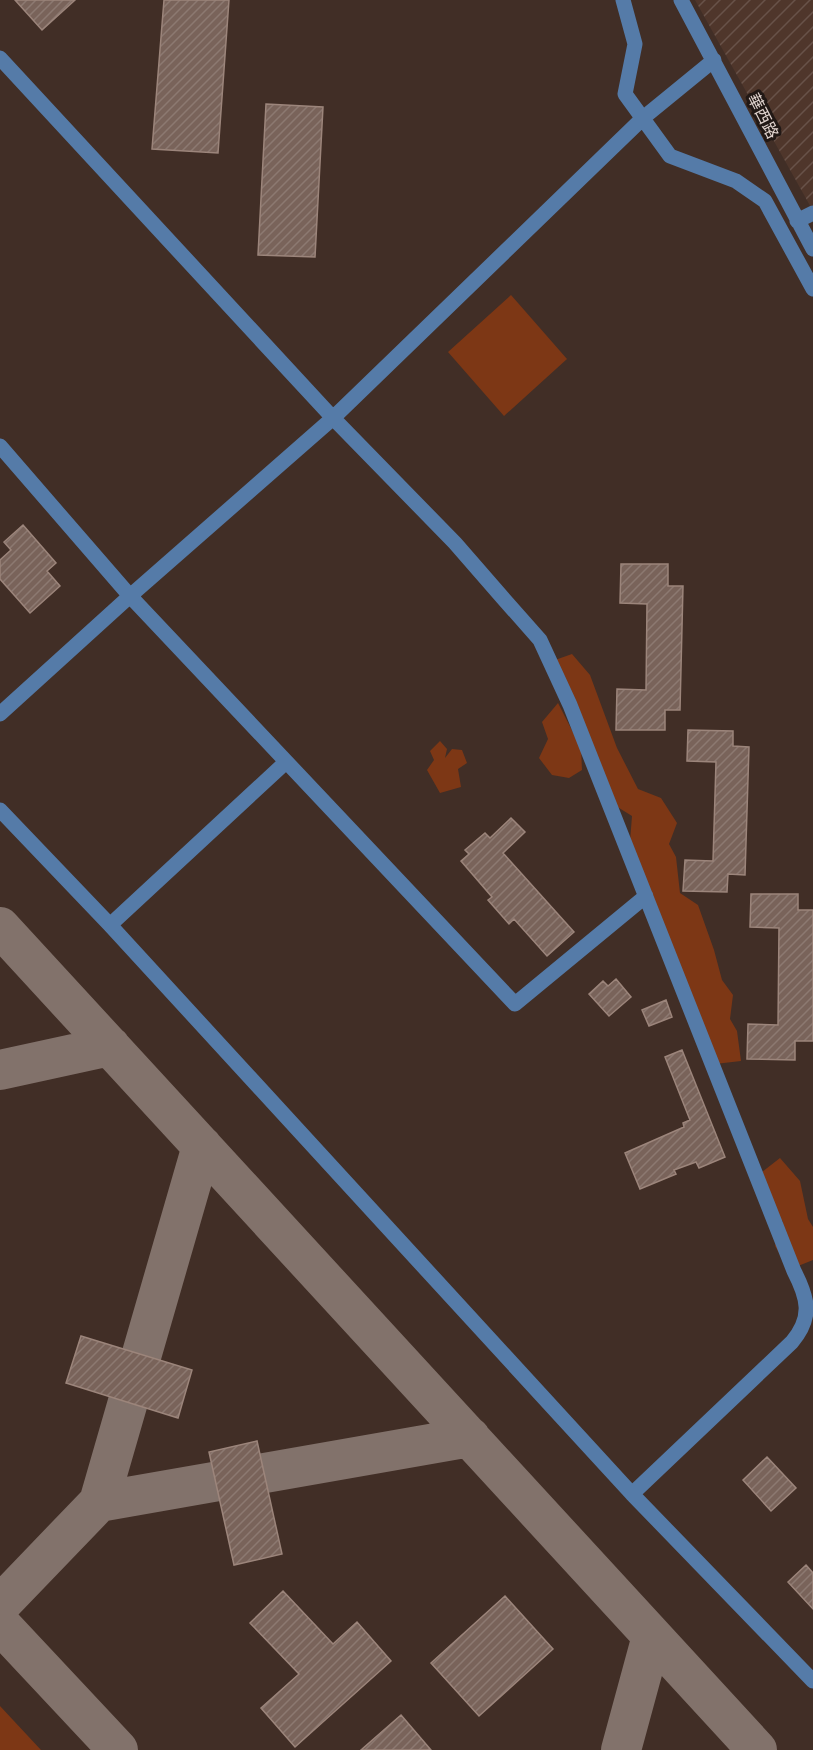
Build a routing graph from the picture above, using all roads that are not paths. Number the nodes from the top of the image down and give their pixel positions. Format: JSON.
{"nodes":[{"id":1,"x":623,"y":0,"type":"edge"},
{"id":2,"x":681,"y":0,"type":"edge"},
{"id":3,"x":0,"y":58,"type":"edge"},
{"id":4,"x":714,"y":60,"type":"junction"},
{"id":5,"x":643,"y":118,"type":"junction"},
{"id":6,"x":813,"y":213,"type":"edge"},
{"id":7,"x":797,"y":221,"type":"junction"},
{"id":8,"x":813,"y":249,"type":"edge"},
{"id":9,"x":813,"y":290,"type":"edge"},
{"id":10,"x":333,"y":418,"type":"junction"},
{"id":11,"x":0,"y":446,"type":"edge"},
{"id":12,"x":130,"y":596,"type":"junction"},
{"id":13,"x":0,"y":714,"type":"edge"},
{"id":14,"x":286,"y":762,"type":"junction"},
{"id":15,"x":0,"y":810,"type":"edge"},
{"id":16,"x":646,"y":896,"type":"junction"},
{"id":17,"x":110,"y":925,"type":"junction"},
{"id":18,"x":632,"y":1494,"type":"junction"},
{"id":19,"x":813,"y":1681,"type":"edge"}],
"edges":[{"from":1,"to":5,"type":"street"},
{"from":2,"to":4,"type":"street","name":"華西路"},
{"from":3,"to":10,"type":"street"},
{"from":4,"to":5,"type":"street"},
{"from":4,"to":7,"type":"street","name":"華西路"},
{"from":5,"to":9,"type":"street"},
{"from":5,"to":10,"type":"street"},
{"from":6,"to":7,"type":"street"},
{"from":7,"to":8,"type":"street","name":"華西路"},
{"from":10,"to":12,"type":"street"},
{"from":10,"to":16,"type":"street"},
{"from":11,"to":12,"type":"street"},
{"from":12,"to":13,"type":"street"},
{"from":12,"to":14,"type":"street"},
{"from":14,"to":16,"type":"street"},
{"from":14,"to":17,"type":"street"},
{"from":15,"to":17,"type":"street"},
{"from":16,"to":18,"type":"street"},
{"from":17,"to":18,"type":"street"},
{"from":18,"to":19,"type":"street"}]}
